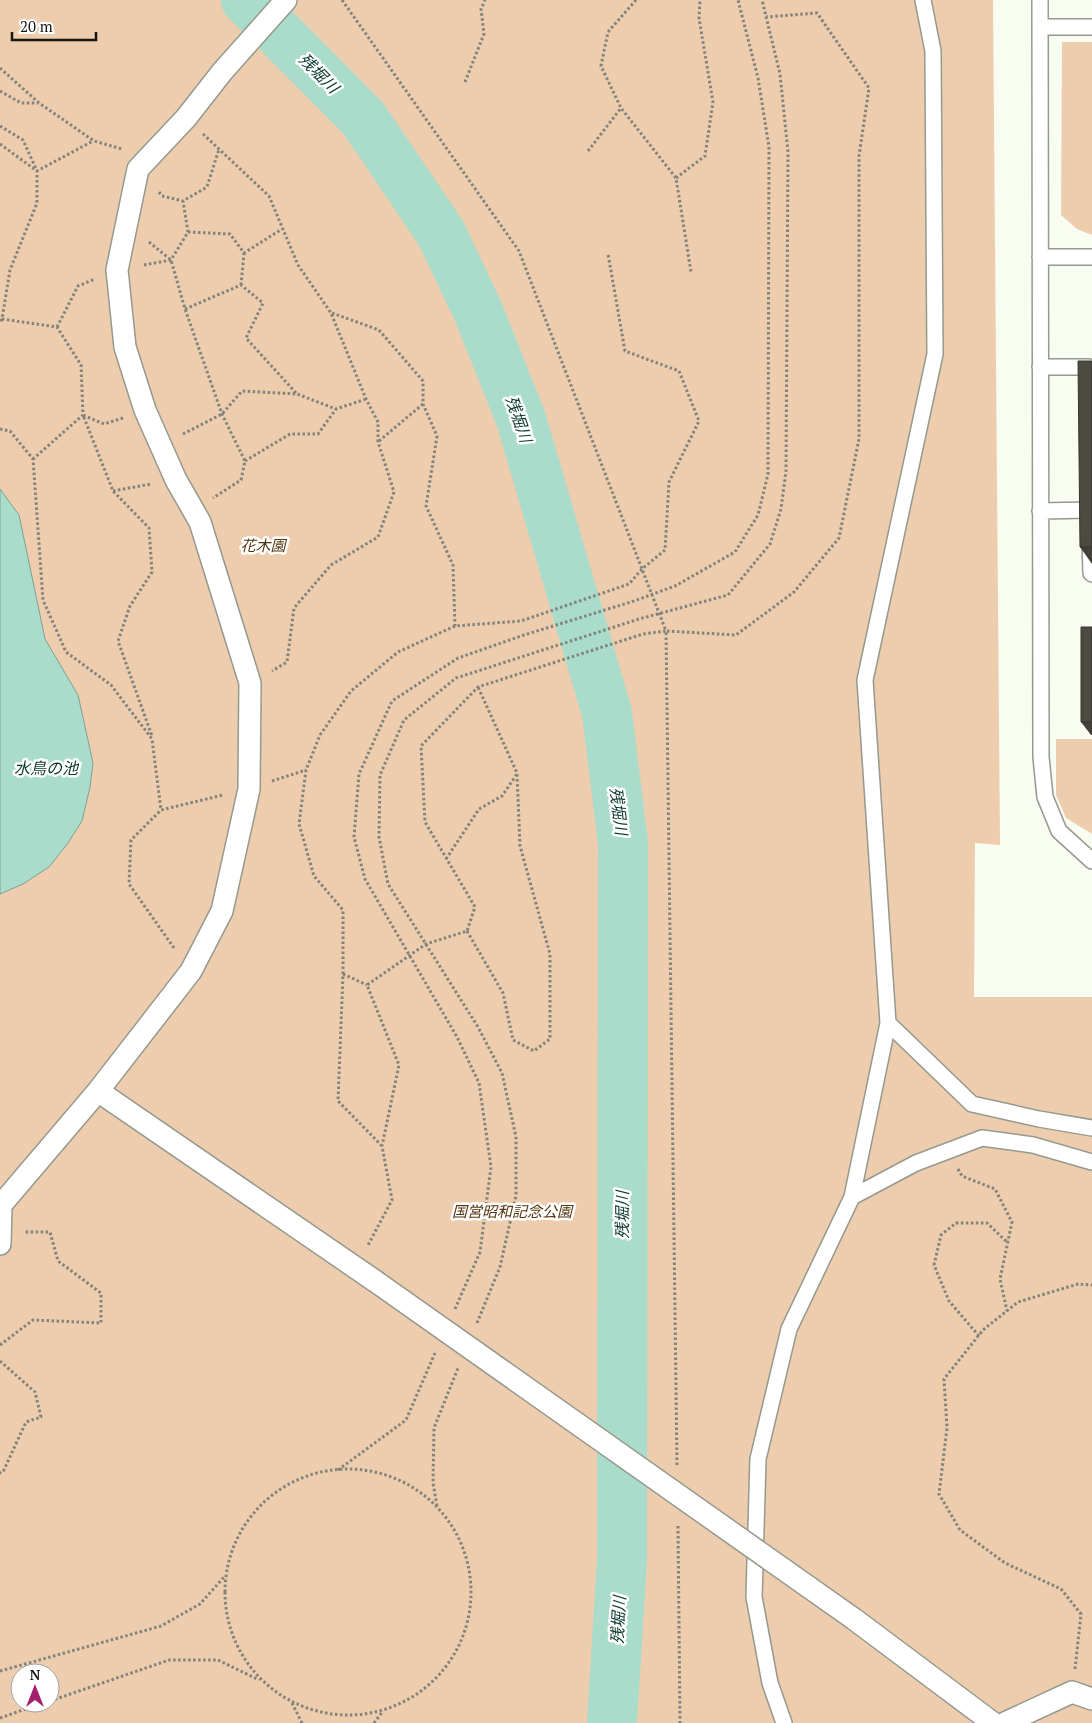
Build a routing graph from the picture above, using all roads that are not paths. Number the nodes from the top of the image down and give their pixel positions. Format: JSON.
{"nodes":[{"id":1,"x":286,"y":0,"type":"edge"},
{"id":2,"x":923,"y":0,"type":"edge"},
{"id":3,"x":1040,"y":0,"type":"edge"},
{"id":4,"x":1040,"y":27,"type":"junction"},
{"id":5,"x":1092,"y":27,"type":"edge"},
{"id":6,"x":1040,"y":257,"type":"junction"},
{"id":7,"x":1092,"y":257,"type":"edge"},
{"id":8,"x":1040,"y":368,"type":"junction"},
{"id":9,"x":1089,"y":396,"type":"edge"},
{"id":10,"x":1089,"y":482,"type":"edge"},
{"id":11,"x":1090,"y":510,"type":"junction"},
{"id":12,"x":1040,"y":511,"type":"junction"},
{"id":13,"x":1092,"y":574,"type":"edge"},
{"id":14,"x":1092,"y":861,"type":"edge"},
{"id":15,"x":888,"y":1023,"type":"junction"},
{"id":16,"x":98,"y":1091,"type":"junction"},
{"id":17,"x":1092,"y":1128,"type":"edge"},
{"id":18,"x":1092,"y":1162,"type":"edge"},
{"id":19,"x":852,"y":1197,"type":"junction"},
{"id":20,"x":0,"y":1233,"type":"edge"},
{"id":21,"x":0,"y":1244,"type":"edge"},
{"id":22,"x":1092,"y":1700,"type":"edge"},
{"id":23,"x":784,"y":1723,"type":"edge"},
{"id":24,"x":993,"y":1723,"type":"edge"},
{"id":25,"x":1004,"y":1723,"type":"edge"}],
"edges":[{"from":1,"to":16,"type":"street"},
{"from":2,"to":15,"type":"lane"},
{"from":3,"to":4,"type":"lane"},
{"from":4,"to":5,"type":"lane"},
{"from":4,"to":6,"type":"lane"},
{"from":6,"to":7,"type":"lane"},
{"from":6,"to":8,"type":"lane"},
{"from":8,"to":9,"type":"lane"},
{"from":8,"to":12,"type":"lane"},
{"from":10,"to":11,"type":"lane"},
{"from":11,"to":12,"type":"lane"},
{"from":11,"to":13,"type":"lane"},
{"from":12,"to":14,"type":"lane"},
{"from":15,"to":17,"type":"lane"},
{"from":15,"to":19,"type":"lane"},
{"from":16,"to":20,"type":"street"},
{"from":16,"to":24,"type":"street","bridge":true},
{"from":18,"to":19,"type":"lane"},
{"from":19,"to":23,"type":"lane"},
{"from":20,"to":21,"type":"street"},
{"from":22,"to":25,"type":"street"}]}
